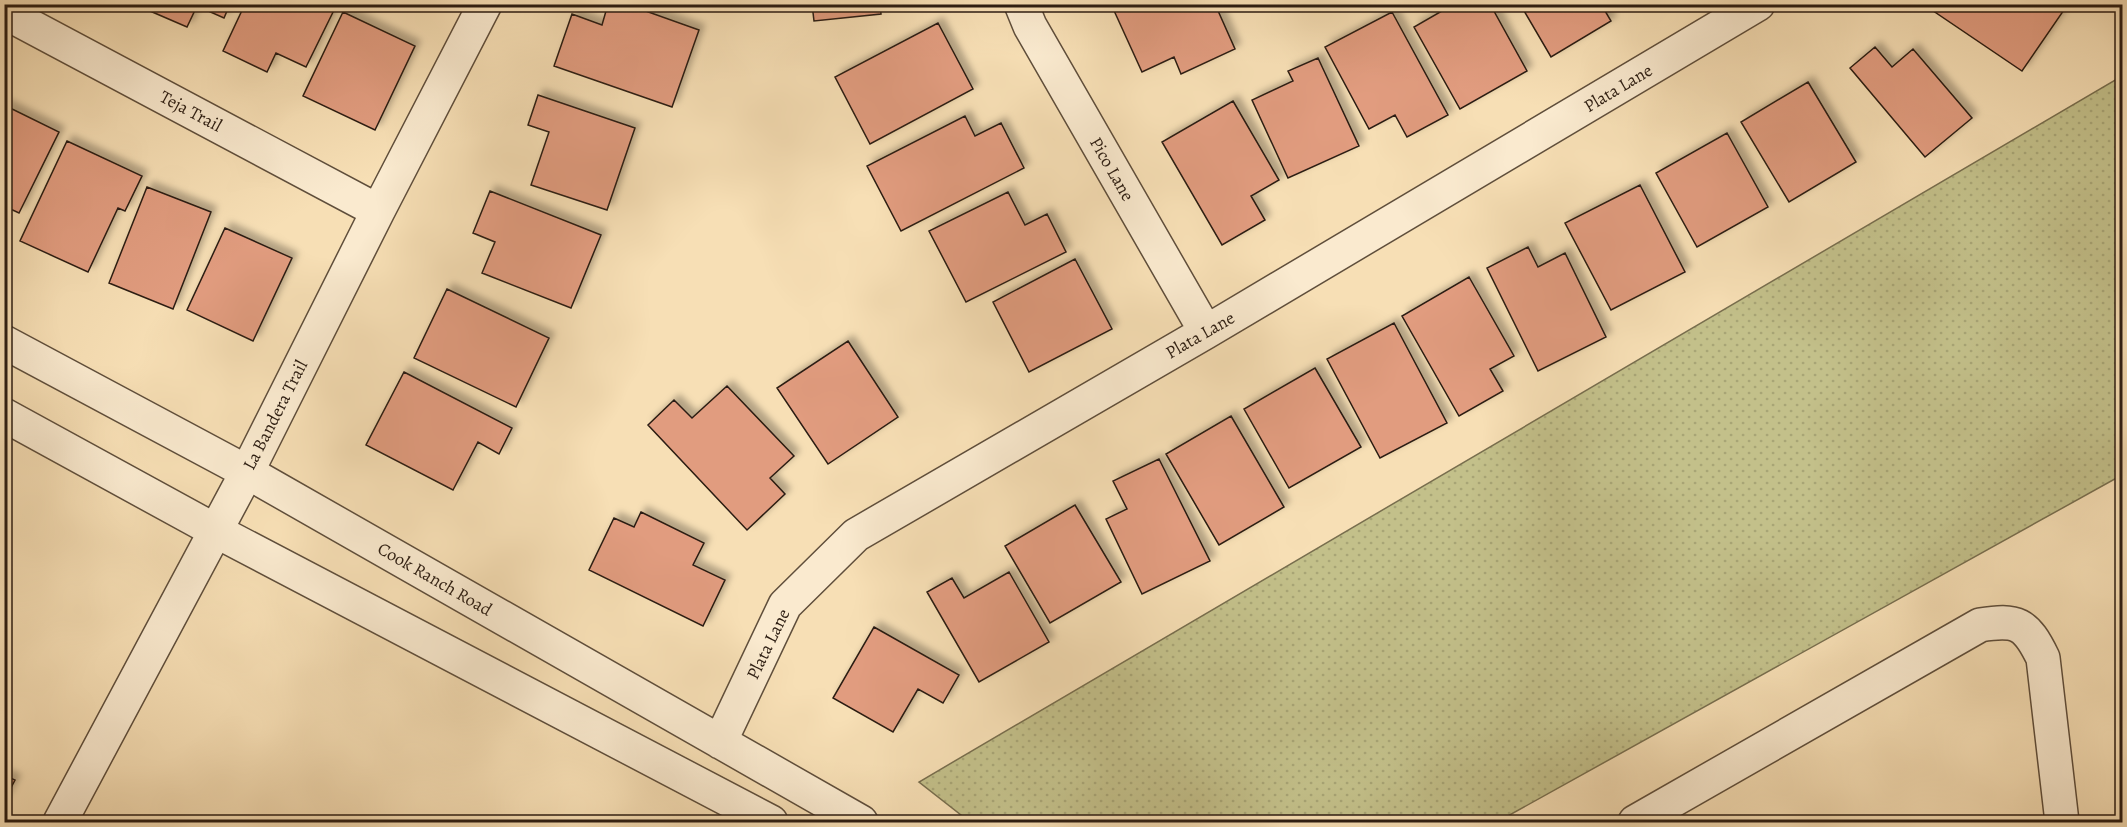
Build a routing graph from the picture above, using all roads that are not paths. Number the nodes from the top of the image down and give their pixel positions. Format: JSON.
{"nodes":[{"id":1,"x":485,"y":4,"type":"edge"},
{"id":2,"x":1021,"y":4,"type":"edge"},
{"id":3,"x":1758,"y":4,"type":"edge"},
{"id":4,"x":4,"y":12,"type":"edge"},
{"id":5,"x":378,"y":211,"type":"junction"},
{"id":6,"x":1206,"y":332,"type":"junction"},
{"id":7,"x":4,"y":342,"type":"edge"},
{"id":8,"x":4,"y":415,"type":"edge"},
{"id":9,"x":247,"y":472,"type":"junction"},
{"id":10,"x":216,"y":531,"type":"junction"},
{"id":11,"x":720,"y":742,"type":"junction"},
{"id":12,"x":60,"y":822,"type":"edge"},
{"id":13,"x":771,"y":822,"type":"edge"},
{"id":14,"x":861,"y":822,"type":"edge"},
{"id":15,"x":1635,"y":822,"type":"edge"},
{"id":16,"x":2062,"y":822,"type":"edge"}],
"edges":[{"from":1,"to":5,"type":"street","name":"La Bandera Trail"},
{"from":2,"to":6,"type":"street","name":"Pico Lane"},
{"from":3,"to":6,"type":"street","name":"Plata Lane"},
{"from":4,"to":5,"type":"street","name":"Teja Trail"},
{"from":5,"to":9,"type":"street","name":"La Bandera Trail"},
{"from":6,"to":11,"type":"street","name":"Plata Lane"},
{"from":7,"to":9,"type":"street","name":"Cook Ranch Road"},
{"from":8,"to":10,"type":"street"},
{"from":9,"to":10,"type":"street","name":"La Bandera Trail"},
{"from":9,"to":11,"type":"street","name":"Cook Ranch Road"},
{"from":10,"to":12,"type":"street","name":"La Bandera Trail"},
{"from":10,"to":13,"type":"street"},
{"from":11,"to":14,"type":"street","name":"Cook Ranch Road"},
{"from":15,"to":16,"type":"street"}]}
